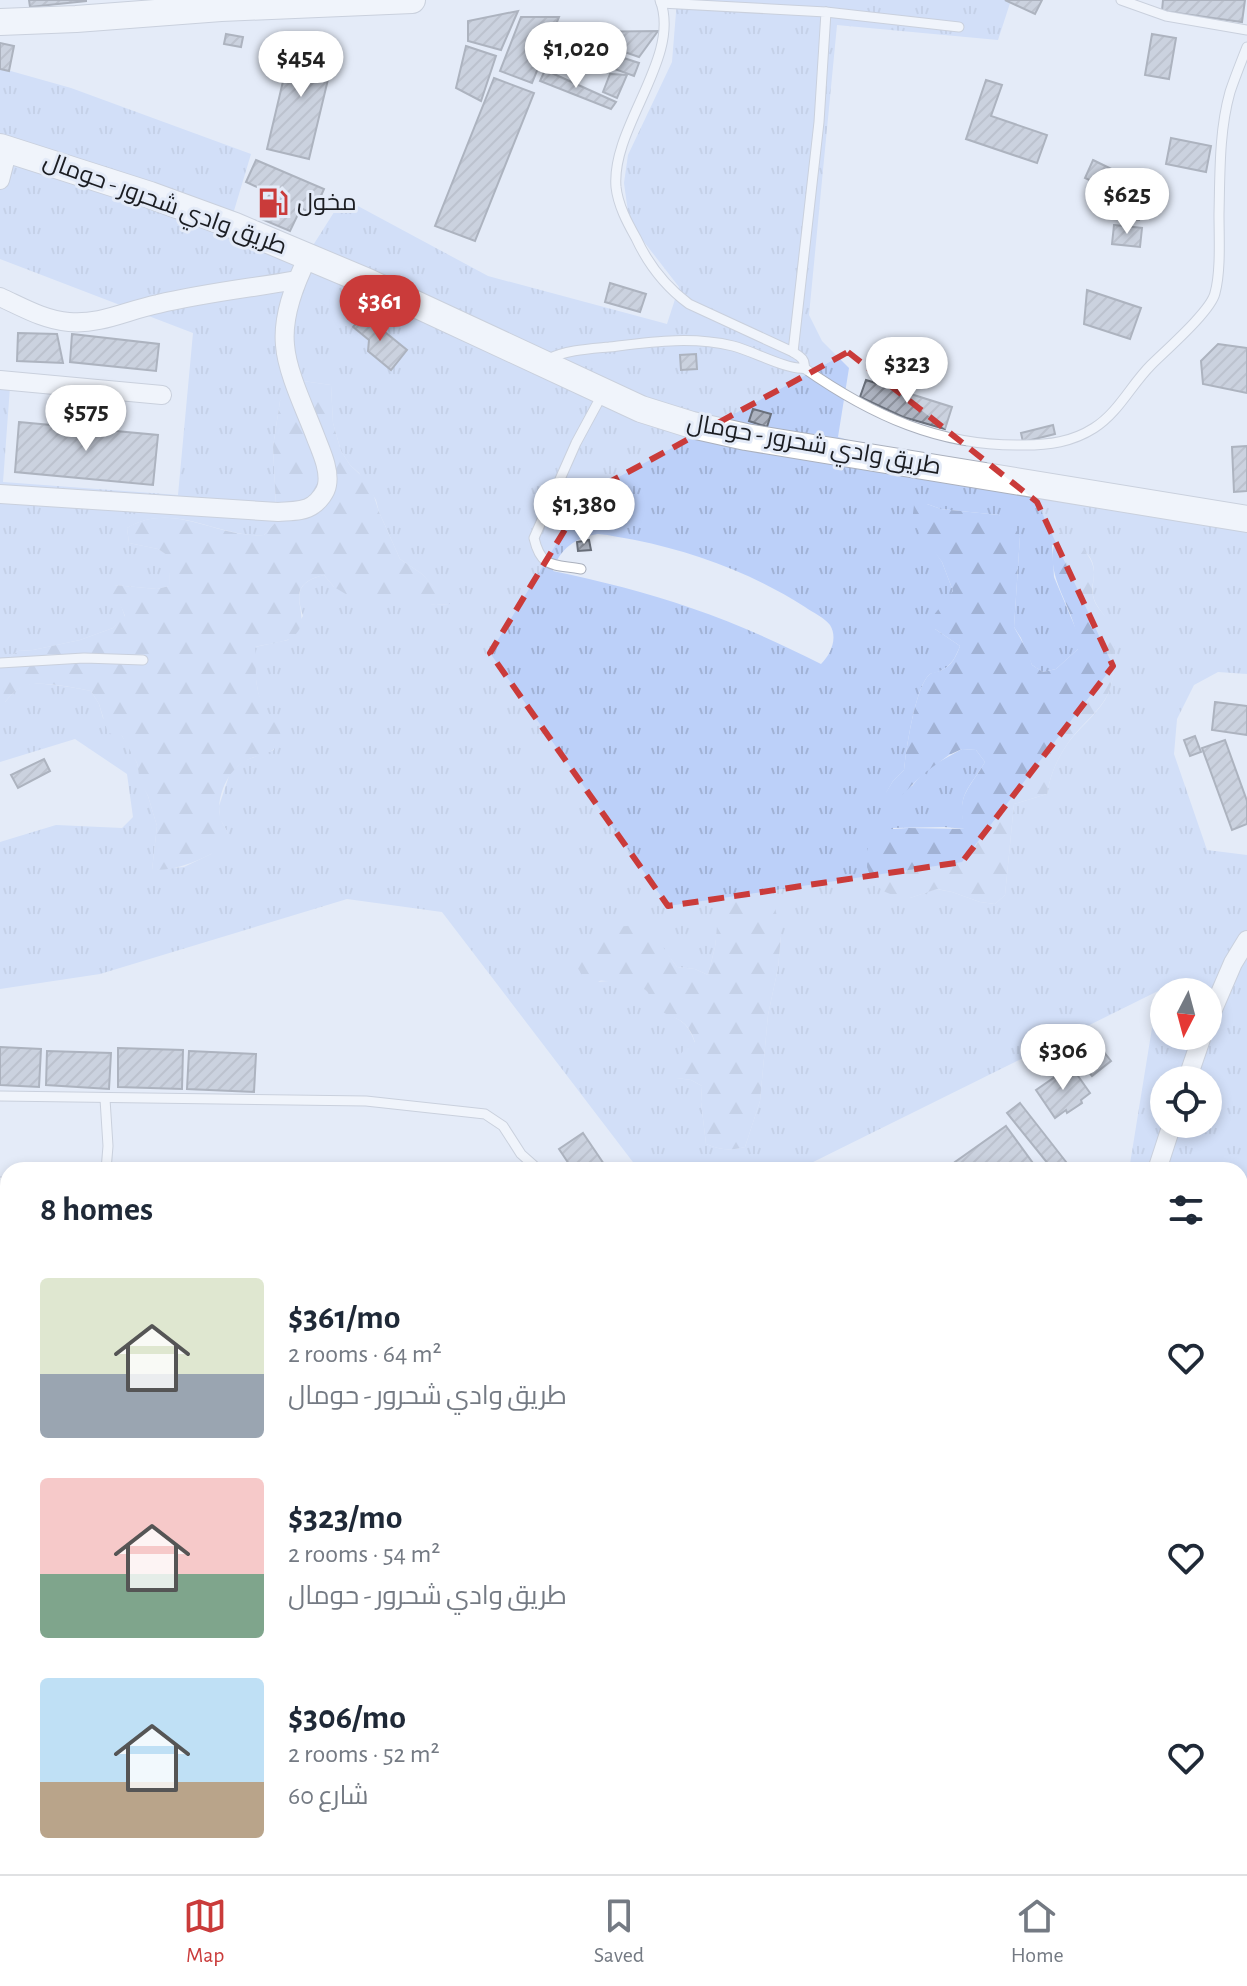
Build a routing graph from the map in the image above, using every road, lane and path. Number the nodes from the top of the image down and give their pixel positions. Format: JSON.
{"nodes":[{"id":1,"x":412,"y":0,"type":"edge"},
{"id":2,"x":1121,"y":0,"type":"edge"},
{"id":3,"x":660,"y":1,"type":"edge"},
{"id":4,"x":222,"y":4,"type":"edge"},
{"id":5,"x":826,"y":12,"type":"junction"},
{"id":6,"x":0,"y":22,"type":"edge"},
{"id":7,"x":959,"y":27,"type":"dead end"},
{"id":8,"x":1247,"y":30,"type":"edge"},
{"id":9,"x":1247,"y":47,"type":"edge"},
{"id":10,"x":4,"y":148,"type":"edge"},
{"id":11,"x":0,"y":180,"type":"edge"},
{"id":12,"x":303,"y":268,"type":"junction"},
{"id":13,"x":0,"y":297,"type":"edge"},
{"id":14,"x":793,"y":352,"type":"junction"},
{"id":15,"x":541,"y":363,"type":"junction"},
{"id":16,"x":804,"y":368,"type":"junction"},
{"id":17,"x":0,"y":380,"type":"edge"},
{"id":18,"x":603,"y":392,"type":"junction"},
{"id":19,"x":162,"y":395,"type":"dead end"},
{"id":20,"x":0,"y":494,"type":"edge"},
{"id":21,"x":1247,"y":519,"type":"edge"},
{"id":22,"x":581,"y":569,"type":"dead end"},
{"id":23,"x":143,"y":660,"type":"dead end"},
{"id":24,"x":0,"y":663,"type":"edge"},
{"id":25,"x":1247,"y":940,"type":"edge"},
{"id":26,"x":1222,"y":989,"type":"edge"},
{"id":27,"x":0,"y":1096,"type":"edge"},
{"id":28,"x":105,"y":1099,"type":"junction"},
{"id":29,"x":1167,"y":1138,"type":"edge"},
{"id":30,"x":107,"y":1162,"type":"edge"},
{"id":31,"x":530,"y":1162,"type":"edge"},
{"id":32,"x":1160,"y":1162,"type":"edge"}],
"edges":[{"from":1,"to":4,"type":"main road"},
{"from":2,"to":8,"type":"lane"},
{"from":3,"to":5,"type":"lane"},
{"from":3,"to":14,"type":"lane"},
{"from":4,"to":6,"type":"main road"},
{"from":5,"to":7,"type":"lane"},
{"from":5,"to":14,"type":"lane"},
{"from":9,"to":16,"type":"lane"},
{"from":10,"to":11,"type":"street"},
{"from":10,"to":12,"type":"main road","name":"طريق وادي شحرور - حومال"},
{"from":12,"to":13,"type":"street"},
{"from":12,"to":15,"type":"main road","name":"طريق وادي شحرور - حومال"},
{"from":12,"to":20,"type":"street"},
{"from":14,"to":16,"type":"lane"},
{"from":15,"to":16,"type":"lane"},
{"from":15,"to":18,"type":"main road","name":"طريق وادي شحرور - حومال"},
{"from":17,"to":19,"type":"street"},
{"from":18,"to":21,"type":"main road","name":"طريق وادي شحرور - حومال"},
{"from":18,"to":22,"type":"lane"},
{"from":23,"to":24,"type":"lane"},
{"from":25,"to":26,"type":"street"},
{"from":27,"to":28,"type":"lane"},
{"from":28,"to":30,"type":"lane"},
{"from":28,"to":31,"type":"lane"},
{"from":29,"to":32,"type":"street"}]}
